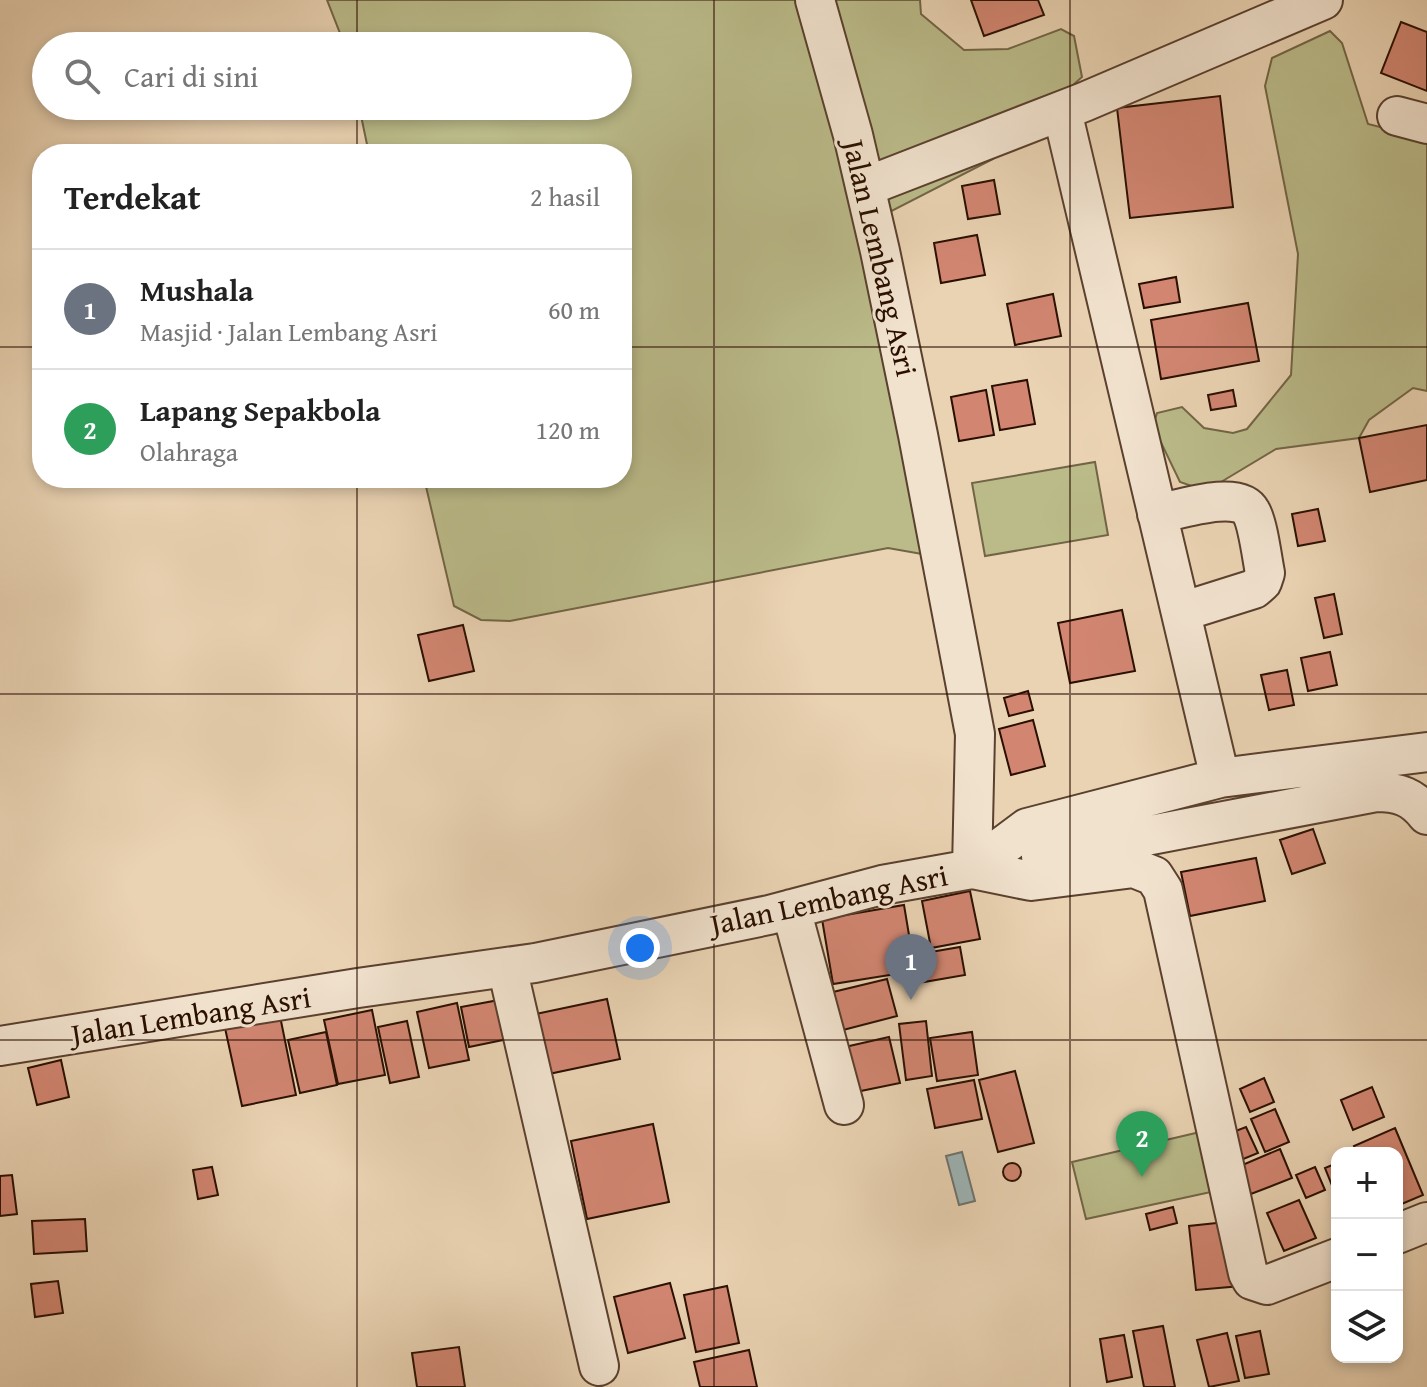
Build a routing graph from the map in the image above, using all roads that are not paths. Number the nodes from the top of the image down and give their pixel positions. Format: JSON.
{"nodes":[{"id":1,"x":815,"y":0,"type":"edge"},
{"id":2,"x":1323,"y":0,"type":"edge"},
{"id":3,"x":1062,"y":111,"type":"junction"},
{"id":4,"x":865,"y":187,"type":"junction"},
{"id":5,"x":1157,"y":514,"type":"junction"},
{"id":6,"x":1181,"y":612,"type":"junction"},
{"id":7,"x":1427,"y":752,"type":"edge"},
{"id":8,"x":1220,"y":778,"type":"junction"},
{"id":9,"x":1427,"y":815,"type":"edge"},
{"id":10,"x":972,"y":869,"type":"junction"},
{"id":11,"x":791,"y":909,"type":"junction"},
{"id":12,"x":507,"y":967,"type":"junction"},
{"id":13,"x":0,"y":1046,"type":"edge"},
{"id":14,"x":844,"y":1105,"type":"dead end"},
{"id":15,"x":1427,"y":1222,"type":"edge"},
{"id":16,"x":1403,"y":1232,"type":"edge"},
{"id":17,"x":1331,"y":1260,"type":"edge"},
{"id":18,"x":599,"y":1366,"type":"dead end"}],
"edges":[{"from":1,"to":4,"type":"street","name":"Jalan Lembang Asri"},
{"from":2,"to":3,"type":"street"},
{"from":3,"to":4,"type":"street"},
{"from":3,"to":5,"type":"street"},
{"from":4,"to":10,"type":"street","name":"Jalan Lembang Asri"},
{"from":5,"to":6,"type":"street"},
{"from":5,"to":6,"type":"street"},
{"from":6,"to":8,"type":"street"},
{"from":7,"to":8,"type":"street"},
{"from":8,"to":10,"type":"street"},
{"from":9,"to":10,"type":"street"},
{"from":10,"to":11,"type":"street","name":"Jalan Lembang Asri"},
{"from":10,"to":17,"type":"street"},
{"from":11,"to":12,"type":"street","name":"Jalan Lembang Asri"},
{"from":11,"to":14,"type":"street"},
{"from":12,"to":13,"type":"street","name":"Jalan Lembang Asri"},
{"from":12,"to":18,"type":"street"},
{"from":15,"to":16,"type":"street"}]}
